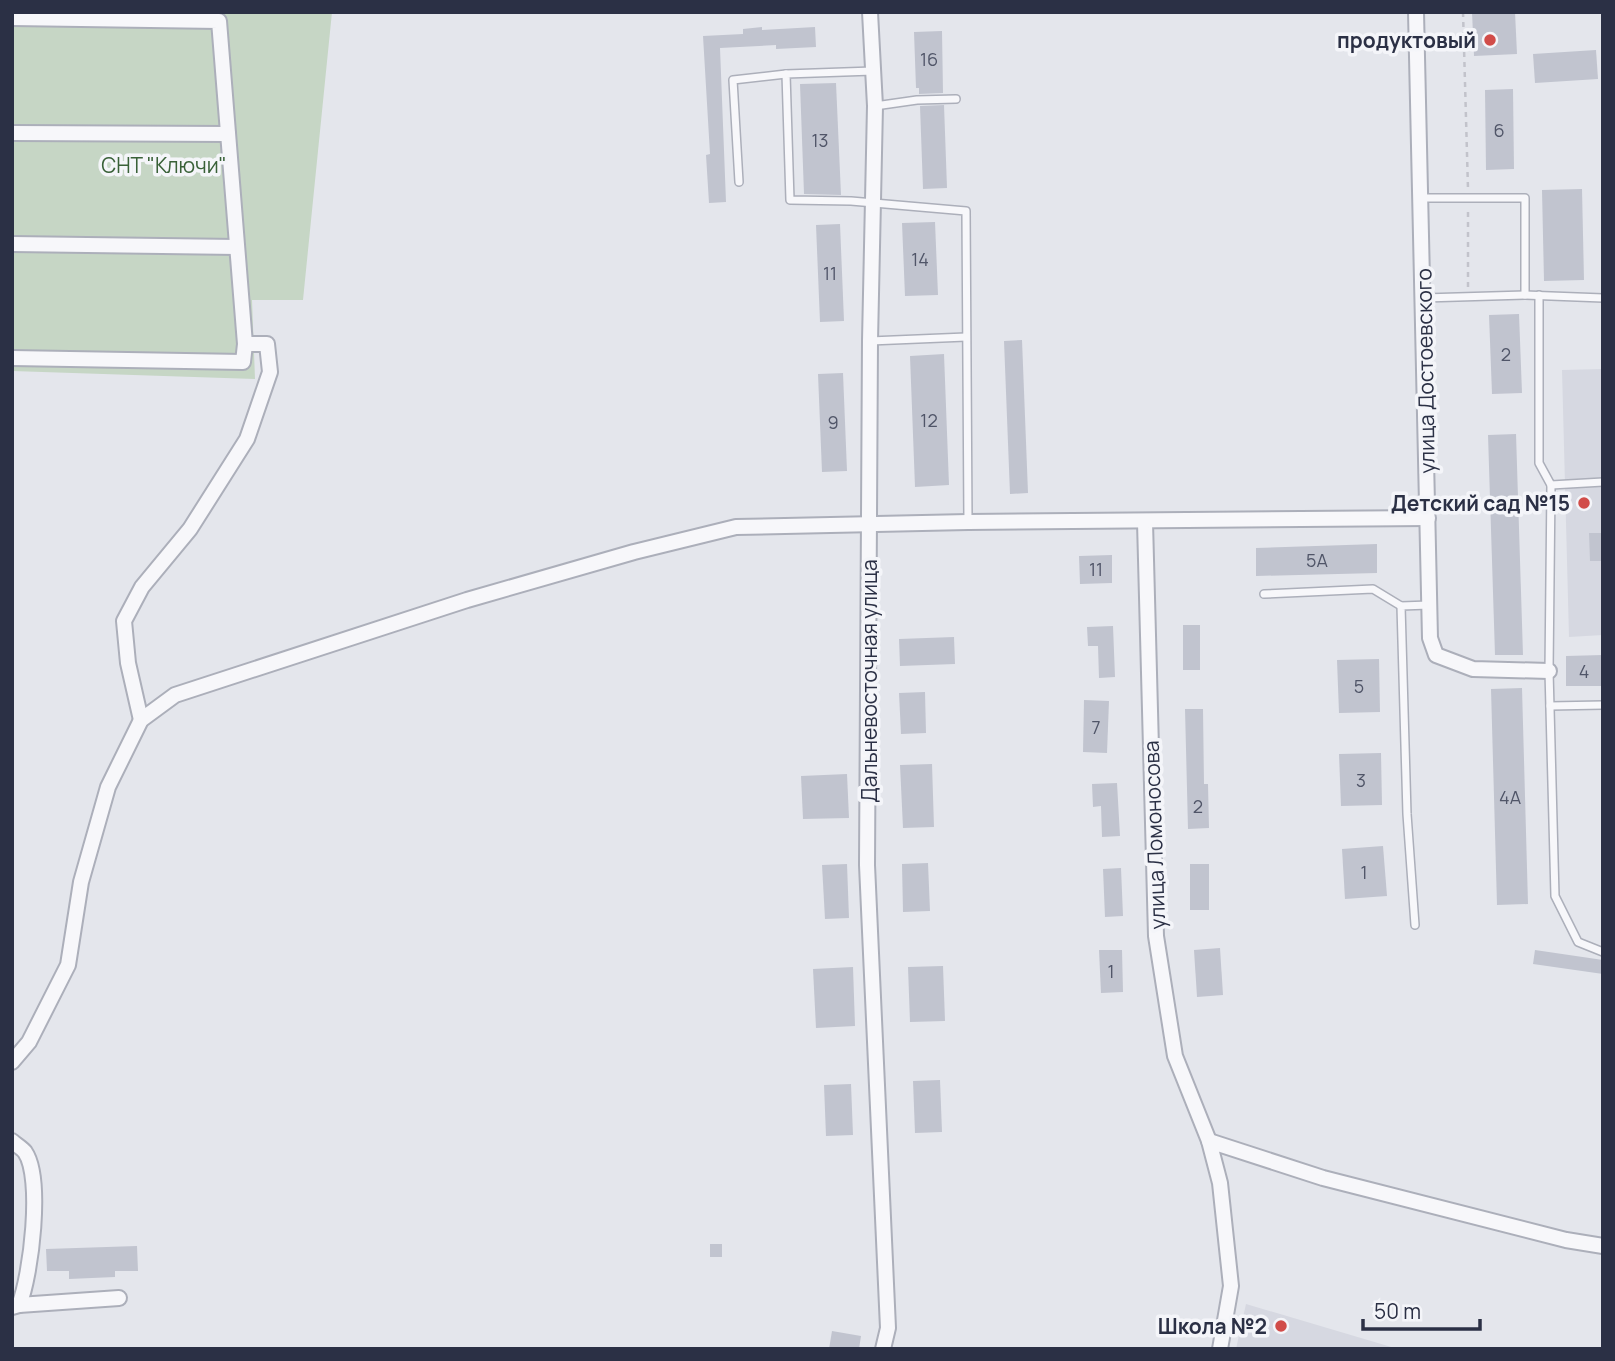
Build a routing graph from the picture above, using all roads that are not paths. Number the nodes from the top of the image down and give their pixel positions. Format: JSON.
{"nodes":[{"id":1,"x":870,"y":12,"type":"edge"},
{"id":2,"x":1416,"y":12,"type":"edge"},
{"id":3,"x":12,"y":18,"type":"edge"},
{"id":4,"x":873,"y":71,"type":"junction"},
{"id":5,"x":786,"y":74,"type":"junction"},
{"id":6,"x":956,"y":99,"type":"dead end"},
{"id":7,"x":876,"y":106,"type":"junction"},
{"id":8,"x":12,"y":133,"type":"edge"},
{"id":9,"x":228,"y":134,"type":"junction"},
{"id":10,"x":739,"y":182,"type":"dead end"},
{"id":11,"x":1420,"y":198,"type":"junction"},
{"id":12,"x":872,"y":203,"type":"junction"},
{"id":13,"x":12,"y":244,"type":"edge"},
{"id":14,"x":237,"y":247,"type":"junction"},
{"id":15,"x":1525,"y":295,"type":"junction"},
{"id":16,"x":1539,"y":295,"type":"junction"},
{"id":17,"x":1424,"y":298,"type":"junction"},
{"id":18,"x":1603,"y":298,"type":"edge"},
{"id":19,"x":966,"y":337,"type":"junction"},
{"id":20,"x":870,"y":341,"type":"junction"},
{"id":21,"x":245,"y":344,"type":"junction"},
{"id":22,"x":12,"y":358,"type":"edge"},
{"id":23,"x":1603,"y":482,"type":"edge"},
{"id":24,"x":1550,"y":485,"type":"junction"},
{"id":25,"x":1428,"y":518,"type":"junction"},
{"id":26,"x":968,"y":522,"type":"junction"},
{"id":27,"x":1145,"y":522,"type":"junction"},
{"id":28,"x":870,"y":524,"type":"junction"},
{"id":29,"x":1264,"y":594,"type":"dead end"},
{"id":30,"x":1429,"y":605,"type":"junction"},
{"id":31,"x":1401,"y":606,"type":"junction"},
{"id":32,"x":1549,"y":671,"type":"junction"},
{"id":33,"x":1603,"y":705,"type":"edge"},
{"id":34,"x":1550,"y":706,"type":"junction"},
{"id":35,"x":141,"y":720,"type":"junction"},
{"id":36,"x":1415,"y":925,"type":"dead end"},
{"id":37,"x":1603,"y":952,"type":"edge"},
{"id":38,"x":12,"y":1062,"type":"edge"},
{"id":39,"x":12,"y":1141,"type":"edge"},
{"id":40,"x":1209,"y":1141,"type":"junction"},
{"id":41,"x":1603,"y":1246,"type":"edge"},
{"id":42,"x":119,"y":1298,"type":"dead end"},
{"id":43,"x":16,"y":1306,"type":"edge"},
{"id":44,"x":883,"y":1349,"type":"edge"},
{"id":45,"x":1220,"y":1349,"type":"edge"}],
"edges":[{"from":1,"to":4,"type":"street","name":"Дальневосточная улица"},
{"from":2,"to":11,"type":"street","name":"улица Достоевского"},
{"from":3,"to":9,"type":"street"},
{"from":4,"to":5,"type":"lane"},
{"from":4,"to":7,"type":"street","name":"Дальневосточная улица"},
{"from":5,"to":10,"type":"lane"},
{"from":5,"to":12,"type":"lane"},
{"from":6,"to":7,"type":"lane"},
{"from":7,"to":12,"type":"street","name":"Дальневосточная улица"},
{"from":8,"to":9,"type":"street"},
{"from":9,"to":14,"type":"street"},
{"from":11,"to":15,"type":"lane"},
{"from":11,"to":17,"type":"street","name":"улица Достоевского"},
{"from":12,"to":19,"type":"lane"},
{"from":12,"to":20,"type":"street","name":"Дальневосточная улица"},
{"from":13,"to":14,"type":"street"},
{"from":14,"to":21,"type":"street"},
{"from":15,"to":16,"type":"lane"},
{"from":15,"to":17,"type":"lane"},
{"from":16,"to":18,"type":"lane"},
{"from":16,"to":24,"type":"lane"},
{"from":17,"to":25,"type":"street","name":"улица Достоевского"},
{"from":19,"to":20,"type":"lane"},
{"from":19,"to":26,"type":"lane"},
{"from":20,"to":28,"type":"street","name":"Дальневосточная улица"},
{"from":21,"to":22,"type":"street"},
{"from":21,"to":35,"type":"street"},
{"from":23,"to":24,"type":"lane"},
{"from":24,"to":32,"type":"lane"},
{"from":25,"to":27,"type":"street"},
{"from":25,"to":30,"type":"street","name":"улица Достоевского"},
{"from":26,"to":27,"type":"street"},
{"from":26,"to":28,"type":"street"},
{"from":27,"to":40,"type":"street","name":"улица Ломоносова"},
{"from":28,"to":35,"type":"street"},
{"from":28,"to":44,"type":"street","name":"Дальневосточная улица"},
{"from":29,"to":31,"type":"lane"},
{"from":30,"to":31,"type":"lane"},
{"from":30,"to":32,"type":"street","name":"улица Достоевского"},
{"from":31,"to":36,"type":"lane"},
{"from":32,"to":34,"type":"lane"},
{"from":33,"to":34,"type":"lane"},
{"from":34,"to":37,"type":"lane"},
{"from":35,"to":38,"type":"street"},
{"from":39,"to":43,"type":"street"},
{"from":40,"to":41,"type":"street"},
{"from":40,"to":45,"type":"street","name":"улица Ломоносова"},
{"from":42,"to":43,"type":"street"}]}
